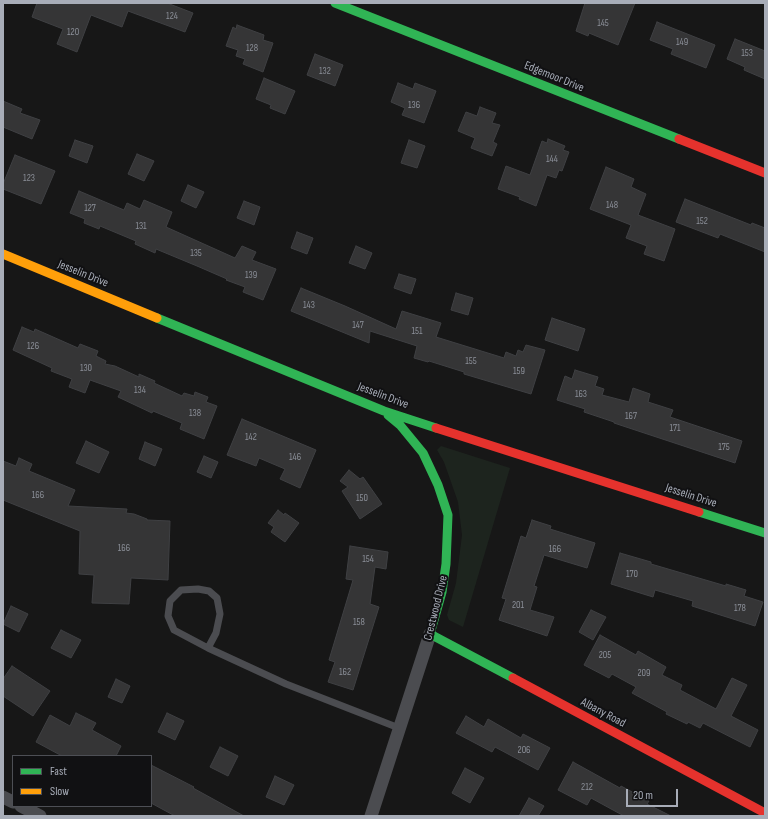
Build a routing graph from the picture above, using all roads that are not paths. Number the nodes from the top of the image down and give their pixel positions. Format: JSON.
{"nodes":[{"id":1,"x":335,"y":3,"type":"edge"},
{"id":2,"x":765,"y":173,"type":"edge"},
{"id":3,"x":3,"y":254,"type":"edge"},
{"id":4,"x":384,"y":411,"type":"junction"},
{"id":5,"x":765,"y":533,"type":"edge"},
{"id":6,"x":430,"y":634,"type":"junction"},
{"id":7,"x":208,"y":648,"type":"junction"},
{"id":8,"x":399,"y":728,"type":"junction"},
{"id":9,"x":3,"y":797,"type":"edge"},
{"id":10,"x":12,"y":802,"type":"edge"},
{"id":11,"x":23,"y":807,"type":"edge"},
{"id":12,"x":765,"y":813,"type":"edge"},
{"id":13,"x":40,"y":816,"type":"edge"},
{"id":14,"x":371,"y":816,"type":"edge"}],
"edges":[{"from":1,"to":2,"type":"street","name":"Edgemoor Drive"},
{"from":3,"to":4,"type":"street","name":"Jesselin Drive"},
{"from":4,"to":5,"type":"street","name":"Jesselin Drive"},
{"from":4,"to":6,"type":"street","name":"Crestwood Drive"},
{"from":6,"to":8,"type":"street","name":"Crestwood Drive"},
{"from":6,"to":12,"type":"street","name":"Albany Road"},
{"from":7,"to":7,"type":"lane"},
{"from":7,"to":8,"type":"lane"},
{"from":8,"to":14,"type":"street","name":"Crestwood Drive"},
{"from":9,"to":10,"type":"street"},
{"from":11,"to":13,"type":"street"}]}
